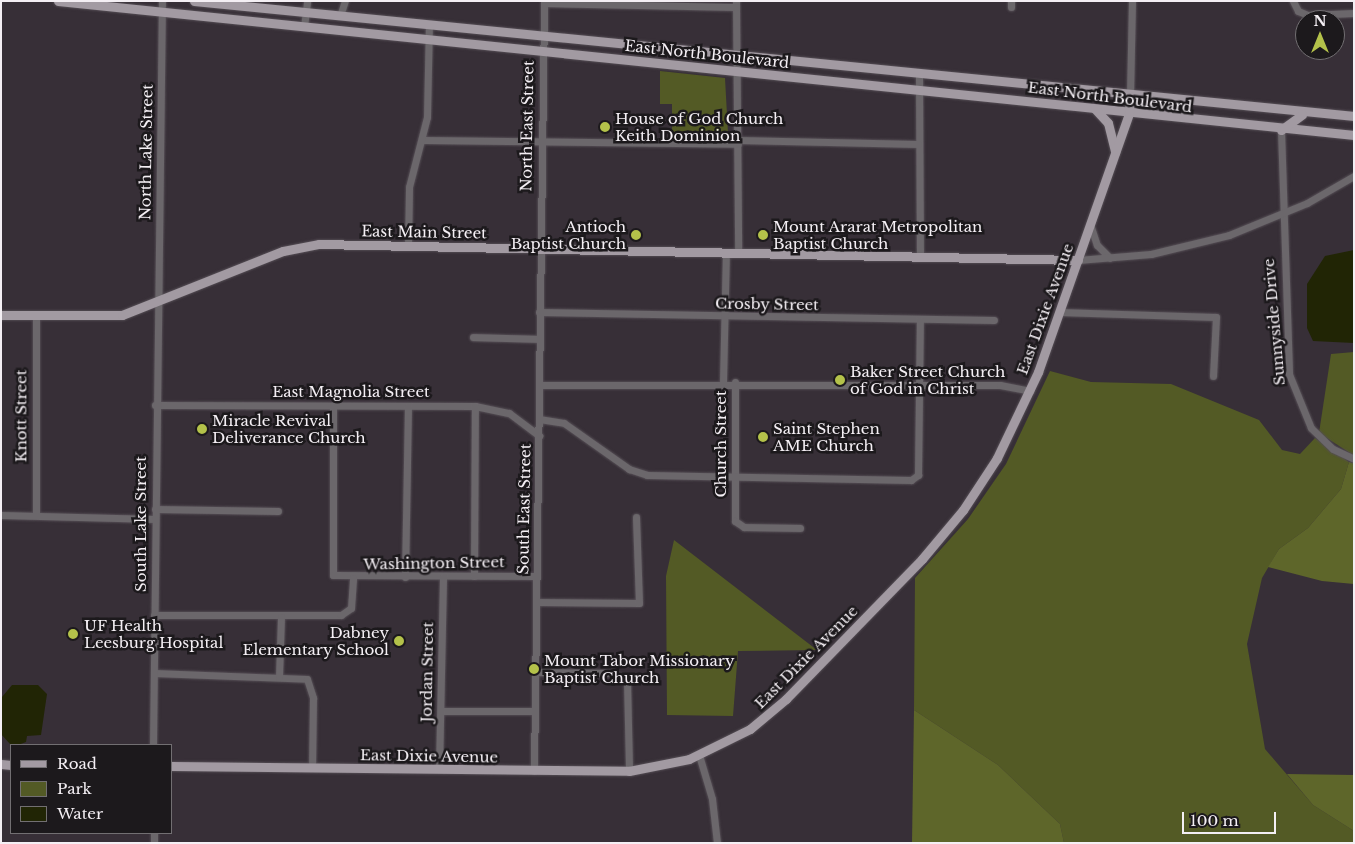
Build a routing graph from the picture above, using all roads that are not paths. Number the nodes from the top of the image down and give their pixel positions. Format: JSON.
{"nodes":[{"id":1,"x":58,"y":1,"type":"edge"},
{"id":2,"x":162,"y":1,"type":"edge"},
{"id":3,"x":194,"y":1,"type":"edge"},
{"id":4,"x":307,"y":1,"type":"edge"},
{"id":5,"x":345,"y":1,"type":"edge"},
{"id":6,"x":1132,"y":1,"type":"edge"},
{"id":7,"x":1294,"y":1,"type":"edge"},
{"id":8,"x":637,"y":2,"type":"edge"},
{"id":9,"x":736,"y":4,"type":"edge"},
{"id":10,"x":161,"y":12,"type":"junction"},
{"id":11,"x":305,"y":12,"type":"junction"},
{"id":12,"x":1354,"y":13,"type":"edge"},
{"id":13,"x":340,"y":16,"type":"junction"},
{"id":14,"x":428,"y":25,"type":"junction"},
{"id":15,"x":304,"y":27,"type":"junction"},
{"id":16,"x":542,"y":37,"type":"junction"},
{"id":17,"x":428,"y":40,"type":"junction"},
{"id":18,"x":542,"y":51,"type":"junction"},
{"id":19,"x":738,"y":58,"type":"junction"},
{"id":20,"x":738,"y":71,"type":"junction"},
{"id":21,"x":919,"y":75,"type":"junction"},
{"id":22,"x":918,"y":90,"type":"junction"},
{"id":23,"x":1130,"y":96,"type":"junction"},
{"id":24,"x":1094,"y":109,"type":"junction"},
{"id":25,"x":1129,"y":113,"type":"junction"},
{"id":26,"x":1304,"y":114,"type":"junction"},
{"id":27,"x":1354,"y":116,"type":"edge"},
{"id":28,"x":1281,"y":130,"type":"junction"},
{"id":29,"x":1354,"y":135,"type":"edge"},
{"id":30,"x":424,"y":140,"type":"junction"},
{"id":31,"x":738,"y":142,"type":"junction"},
{"id":32,"x":542,"y":144,"type":"junction"},
{"id":33,"x":918,"y":144,"type":"junction"},
{"id":34,"x":1115,"y":154,"type":"junction"},
{"id":35,"x":1354,"y":176,"type":"edge"},
{"id":36,"x":1281,"y":216,"type":"junction"},
{"id":37,"x":1090,"y":224,"type":"junction"},
{"id":38,"x":408,"y":246,"type":"junction"},
{"id":39,"x":541,"y":248,"type":"junction"},
{"id":40,"x":726,"y":252,"type":"junction"},
{"id":41,"x":738,"y":252,"type":"junction"},
{"id":42,"x":920,"y":256,"type":"junction"},
{"id":43,"x":1110,"y":258,"type":"junction"},
{"id":44,"x":1078,"y":260,"type":"junction"},
{"id":45,"x":157,"y":303,"type":"junction"},
{"id":46,"x":540,"y":312,"type":"junction"},
{"id":47,"x":1059,"y":312,"type":"junction"},
{"id":48,"x":1,"y":316,"type":"edge"},
{"id":49,"x":36,"y":316,"type":"junction"},
{"id":50,"x":726,"y":317,"type":"junction"},
{"id":51,"x":920,"y":320,"type":"junction"},
{"id":52,"x":994,"y":320,"type":"dead end"},
{"id":53,"x":473,"y":338,"type":"dead end"},
{"id":54,"x":539,"y":339,"type":"junction"},
{"id":55,"x":1213,"y":376,"type":"dead end"},
{"id":56,"x":723,"y":382,"type":"junction"},
{"id":57,"x":735,"y":382,"type":"junction"},
{"id":58,"x":539,"y":385,"type":"junction"},
{"id":59,"x":920,"y":385,"type":"junction"},
{"id":60,"x":1030,"y":391,"type":"junction"},
{"id":61,"x":155,"y":405,"type":"junction"},
{"id":62,"x":333,"y":406,"type":"junction"},
{"id":63,"x":408,"y":406,"type":"junction"},
{"id":64,"x":475,"y":406,"type":"junction"},
{"id":65,"x":539,"y":419,"type":"junction"},
{"id":66,"x":539,"y":436,"type":"junction"},
{"id":67,"x":1354,"y":459,"type":"edge"},
{"id":68,"x":734,"y":476,"type":"junction"},
{"id":69,"x":155,"y":509,"type":"junction"},
{"id":70,"x":278,"y":511,"type":"dead end"},
{"id":71,"x":1,"y":515,"type":"edge"},
{"id":72,"x":36,"y":516,"type":"junction"},
{"id":73,"x":636,"y":517,"type":"dead end"},
{"id":74,"x":155,"y":519,"type":"junction"},
{"id":75,"x":800,"y":528,"type":"dead end"},
{"id":76,"x":443,"y":576,"type":"junction"},
{"id":77,"x":474,"y":576,"type":"junction"},
{"id":78,"x":536,"y":576,"type":"junction"},
{"id":79,"x":405,"y":577,"type":"junction"},
{"id":80,"x":353,"y":578,"type":"junction"},
{"id":81,"x":536,"y":602,"type":"junction"},
{"id":82,"x":154,"y":614,"type":"junction"},
{"id":83,"x":281,"y":617,"type":"junction"},
{"id":84,"x":536,"y":672,"type":"junction"},
{"id":85,"x":154,"y":673,"type":"junction"},
{"id":86,"x":279,"y":677,"type":"junction"},
{"id":87,"x":441,"y":711,"type":"junction"},
{"id":88,"x":535,"y":711,"type":"junction"},
{"id":89,"x":153,"y":744,"type":"edge"},
{"id":90,"x":699,"y":755,"type":"junction"},
{"id":91,"x":172,"y":766,"type":"edge"},
{"id":92,"x":312,"y":768,"type":"junction"},
{"id":93,"x":439,"y":769,"type":"junction"},
{"id":94,"x":534,"y":771,"type":"junction"},
{"id":95,"x":629,"y":771,"type":"junction"},
{"id":96,"x":717,"y":843,"type":"edge"}],
"edges":[{"from":1,"to":10,"type":"main road","name":"East North Boulevard"},
{"from":2,"to":10,"type":"street","name":"North Lake Street"},
{"from":3,"to":11,"type":"main road","name":"East North Boulevard"},
{"from":4,"to":11,"type":"street"},
{"from":5,"to":13,"type":"street"},
{"from":6,"to":23,"type":"street"},
{"from":7,"to":12,"type":"street"},
{"from":8,"to":9,"type":"street"},
{"from":8,"to":16,"type":"street","name":"North East Street"},
{"from":9,"to":19,"type":"street"},
{"from":10,"to":15,"type":"main road","name":"East North Boulevard"},
{"from":10,"to":45,"type":"street","name":"North Lake Street"},
{"from":11,"to":13,"type":"main road","name":"East North Boulevard"},
{"from":11,"to":15,"type":"street"},
{"from":13,"to":14,"type":"main road","name":"East North Boulevard"},
{"from":14,"to":16,"type":"main road","name":"East North Boulevard"},
{"from":14,"to":17,"type":"street"},
{"from":15,"to":17,"type":"main road","name":"East North Boulevard"},
{"from":16,"to":18,"type":"street","name":"North East Street"},
{"from":16,"to":19,"type":"main road","name":"East North Boulevard"},
{"from":17,"to":18,"type":"main road","name":"East North Boulevard"},
{"from":17,"to":30,"type":"street"},
{"from":18,"to":20,"type":"main road","name":"East North Boulevard"},
{"from":18,"to":32,"type":"street","name":"North East Street"},
{"from":19,"to":20,"type":"street"},
{"from":19,"to":21,"type":"main road","name":"East North Boulevard"},
{"from":20,"to":22,"type":"main road","name":"East North Boulevard"},
{"from":20,"to":31,"type":"street"},
{"from":21,"to":22,"type":"street"},
{"from":21,"to":23,"type":"main road","name":"East North Boulevard"},
{"from":22,"to":24,"type":"main road","name":"East North Boulevard"},
{"from":22,"to":33,"type":"street"},
{"from":23,"to":25,"type":"main road","name":"East Dixie Avenue"},
{"from":23,"to":26,"type":"main road","name":"East North Boulevard"},
{"from":24,"to":25,"type":"main road","name":"East North Boulevard"},
{"from":24,"to":34,"type":"main road"},
{"from":25,"to":28,"type":"main road","name":"East North Boulevard"},
{"from":25,"to":34,"type":"main road","name":"East Dixie Avenue"},
{"from":26,"to":27,"type":"main road","name":"East North Boulevard"},
{"from":26,"to":28,"type":"main road"},
{"from":28,"to":29,"type":"main road","name":"East North Boulevard"},
{"from":28,"to":36,"type":"street","name":"Sunnyside Drive"},
{"from":30,"to":32,"type":"street"},
{"from":30,"to":38,"type":"street"},
{"from":31,"to":32,"type":"street"},
{"from":31,"to":33,"type":"street"},
{"from":31,"to":41,"type":"street"},
{"from":32,"to":39,"type":"street","name":"North East Street"},
{"from":33,"to":42,"type":"street"},
{"from":34,"to":37,"type":"main road","name":"East Dixie Avenue"},
{"from":35,"to":36,"type":"street","name":"East Main Street"},
{"from":36,"to":43,"type":"street","name":"East Main Street"},
{"from":36,"to":67,"type":"street","name":"Sunnyside Drive"},
{"from":37,"to":43,"type":"street"},
{"from":37,"to":44,"type":"main road","name":"East Dixie Avenue"},
{"from":38,"to":39,"type":"main road","name":"East Main Street"},
{"from":38,"to":45,"type":"main road","name":"East Main Street"},
{"from":39,"to":40,"type":"main road","name":"East Main Street"},
{"from":39,"to":46,"type":"street","name":"South East Street"},
{"from":40,"to":41,"type":"main road","name":"East Main Street"},
{"from":40,"to":50,"type":"street","name":"Church Street"},
{"from":41,"to":42,"type":"main road","name":"East Main Street"},
{"from":42,"to":44,"type":"main road","name":"East Main Street"},
{"from":43,"to":44,"type":"street","name":"East Main Street"},
{"from":44,"to":47,"type":"main road","name":"East Dixie Avenue"},
{"from":45,"to":49,"type":"main road","name":"East Main Street"},
{"from":45,"to":61,"type":"street","name":"South Lake Street"},
{"from":46,"to":50,"type":"street","name":"Crosby Street"},
{"from":46,"to":54,"type":"street","name":"South East Street"},
{"from":47,"to":55,"type":"street"},
{"from":47,"to":60,"type":"main road","name":"East Dixie Avenue"},
{"from":48,"to":49,"type":"main road","name":"East Main Street"},
{"from":49,"to":72,"type":"street","name":"Knott Street"},
{"from":50,"to":51,"type":"street","name":"Crosby Street"},
{"from":50,"to":56,"type":"street","name":"Church Street"},
{"from":51,"to":52,"type":"street","name":"Crosby Street"},
{"from":51,"to":59,"type":"street"},
{"from":53,"to":54,"type":"street"},
{"from":54,"to":58,"type":"street","name":"South East Street"},
{"from":56,"to":57,"type":"street","name":"Church Street"},
{"from":56,"to":58,"type":"street"},
{"from":57,"to":59,"type":"street"},
{"from":57,"to":68,"type":"street","name":"Church Street"},
{"from":58,"to":65,"type":"street","name":"South East Street"},
{"from":59,"to":60,"type":"street"},
{"from":59,"to":68,"type":"street"},
{"from":60,"to":90,"type":"main road","name":"East Dixie Avenue"},
{"from":61,"to":62,"type":"street","name":"East Magnolia Street"},
{"from":61,"to":69,"type":"street","name":"South Lake Street"},
{"from":62,"to":63,"type":"street","name":"East Magnolia Street"},
{"from":62,"to":80,"type":"street"},
{"from":63,"to":64,"type":"street","name":"East Magnolia Street"},
{"from":63,"to":79,"type":"street"},
{"from":64,"to":66,"type":"street","name":"East Magnolia Street"},
{"from":64,"to":77,"type":"street"},
{"from":65,"to":66,"type":"street","name":"South East Street"},
{"from":65,"to":68,"type":"street"},
{"from":66,"to":78,"type":"street","name":"South East Street"},
{"from":68,"to":75,"type":"street","name":"Church Street"},
{"from":69,"to":70,"type":"street"},
{"from":69,"to":74,"type":"street","name":"South Lake Street"},
{"from":71,"to":72,"type":"street"},
{"from":72,"to":74,"type":"street"},
{"from":73,"to":81,"type":"street"},
{"from":74,"to":82,"type":"street","name":"South Lake Street"},
{"from":76,"to":77,"type":"street","name":"Washington Street"},
{"from":76,"to":79,"type":"street","name":"Washington Street"},
{"from":76,"to":87,"type":"street","name":"Jordan Street"},
{"from":77,"to":78,"type":"street","name":"Washington Street"},
{"from":78,"to":81,"type":"street","name":"South East Street"},
{"from":79,"to":80,"type":"street","name":"Washington Street"},
{"from":80,"to":83,"type":"street","name":"Washington Street"},
{"from":81,"to":84,"type":"street","name":"South East Street"},
{"from":82,"to":83,"type":"street","name":"Washington Street"},
{"from":82,"to":85,"type":"street","name":"South Lake Street"},
{"from":83,"to":86,"type":"street"},
{"from":84,"to":88,"type":"street","name":"South East Street"},
{"from":84,"to":95,"type":"street"},
{"from":85,"to":86,"type":"street"},
{"from":85,"to":89,"type":"street","name":"South Lake Street"},
{"from":86,"to":92,"type":"street"},
{"from":87,"to":88,"type":"street"},
{"from":87,"to":93,"type":"street","name":"Jordan Street"},
{"from":88,"to":94,"type":"street","name":"South East Street"},
{"from":90,"to":95,"type":"main road","name":"East Dixie Avenue"},
{"from":90,"to":96,"type":"street"},
{"from":91,"to":92,"type":"main road","name":"East Dixie Avenue"},
{"from":92,"to":93,"type":"main road","name":"East Dixie Avenue"},
{"from":93,"to":94,"type":"main road","name":"East Dixie Avenue"},
{"from":94,"to":95,"type":"main road","name":"East Dixie Avenue"}]}
